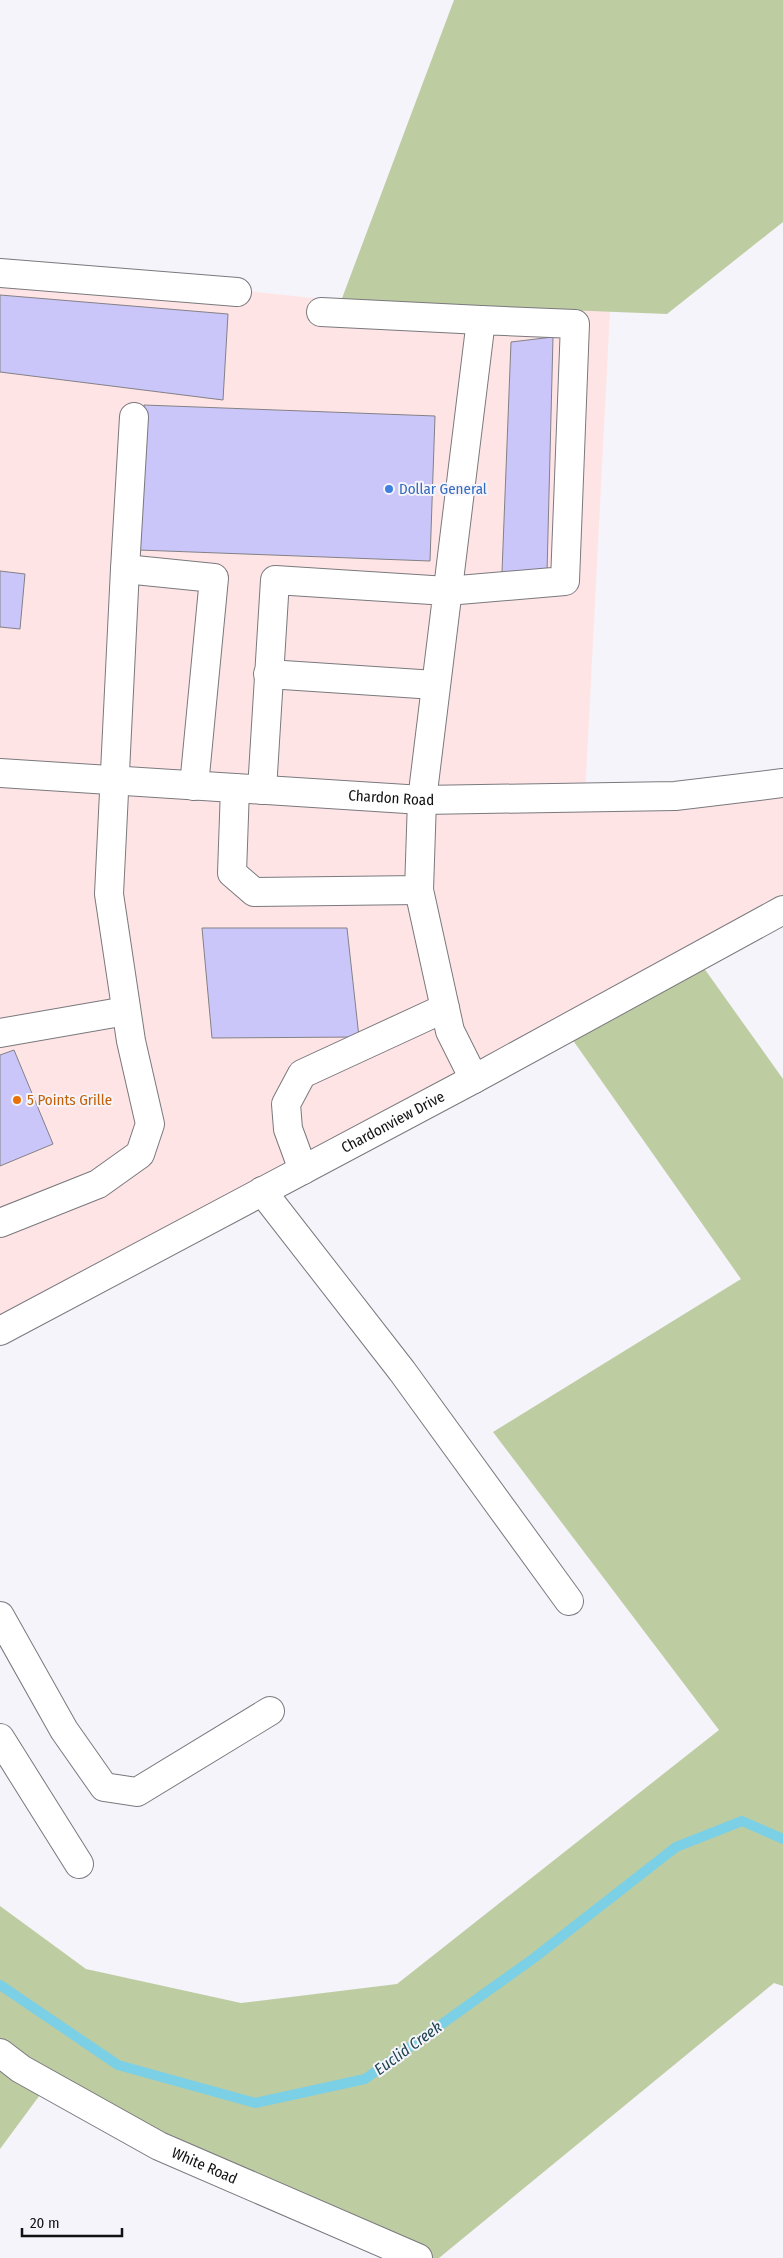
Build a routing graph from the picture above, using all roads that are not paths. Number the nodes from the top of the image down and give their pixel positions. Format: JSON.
{"nodes":[{"id":1,"x":0,"y":273,"type":"edge"},
{"id":2,"x":237,"y":292,"type":"dead end"},
{"id":3,"x":321,"y":312,"type":"dead end"},
{"id":4,"x":481,"y":320,"type":"junction"},
{"id":5,"x":134,"y":417,"type":"dead end"},
{"id":6,"x":125,"y":569,"type":"junction"},
{"id":7,"x":447,"y":591,"type":"junction"},
{"id":8,"x":268,"y":674,"type":"junction"},
{"id":9,"x":435,"y":685,"type":"junction"},
{"id":10,"x":0,"y":773,"type":"edge"},
{"id":11,"x":114,"y":780,"type":"junction"},
{"id":12,"x":783,"y":783,"type":"edge"},
{"id":13,"x":194,"y":786,"type":"junction"},
{"id":14,"x":235,"y":788,"type":"junction"},
{"id":15,"x":262,"y":790,"type":"junction"},
{"id":16,"x":422,"y":800,"type":"junction"},
{"id":17,"x":419,"y":890,"type":"junction"},
{"id":18,"x":783,"y":910,"type":"edge"},
{"id":19,"x":446,"y":1008,"type":"junction"},
{"id":20,"x":126,"y":1011,"type":"junction"},
{"id":21,"x":0,"y":1033,"type":"edge"},
{"id":22,"x":474,"y":1079,"type":"junction"},
{"id":23,"x":303,"y":1170,"type":"junction"},
{"id":24,"x":262,"y":1191,"type":"junction"},
{"id":25,"x":0,"y":1223,"type":"edge"},
{"id":26,"x":1,"y":1328,"type":"edge"},
{"id":27,"x":569,"y":1601,"type":"dead end"},
{"id":28,"x":0,"y":1616,"type":"edge"},
{"id":29,"x":270,"y":1711,"type":"dead end"},
{"id":30,"x":0,"y":1738,"type":"edge"},
{"id":31,"x":79,"y":1864,"type":"dead end"},
{"id":32,"x":0,"y":2052,"type":"edge"},
{"id":33,"x":418,"y":2258,"type":"edge"}],
"edges":[{"from":1,"to":2,"type":"street"},
{"from":3,"to":4,"type":"street"},
{"from":4,"to":7,"type":"street"},
{"from":4,"to":7,"type":"street"},
{"from":5,"to":6,"type":"street"},
{"from":6,"to":11,"type":"street"},
{"from":6,"to":13,"type":"street"},
{"from":7,"to":8,"type":"street"},
{"from":7,"to":9,"type":"street"},
{"from":8,"to":9,"type":"street"},
{"from":8,"to":15,"type":"street"},
{"from":9,"to":16,"type":"street"},
{"from":10,"to":11,"type":"street","name":"Chardon Road"},
{"from":11,"to":13,"type":"street","name":"Chardon Road"},
{"from":11,"to":20,"type":"street"},
{"from":12,"to":16,"type":"street","name":"Chardon Road"},
{"from":13,"to":14,"type":"street","name":"Chardon Road"},
{"from":14,"to":15,"type":"street","name":"Chardon Road"},
{"from":14,"to":17,"type":"street"},
{"from":15,"to":16,"type":"street","name":"Chardon Road"},
{"from":16,"to":17,"type":"street"},
{"from":17,"to":19,"type":"street"},
{"from":18,"to":22,"type":"street","name":"Chardonview Drive"},
{"from":19,"to":22,"type":"street"},
{"from":19,"to":23,"type":"street"},
{"from":20,"to":21,"type":"street"},
{"from":20,"to":25,"type":"street"},
{"from":22,"to":23,"type":"street","name":"Chardonview Drive"},
{"from":23,"to":24,"type":"street","name":"Chardonview Drive"},
{"from":24,"to":26,"type":"street","name":"Chardonview Drive"},
{"from":24,"to":27,"type":"street"},
{"from":28,"to":29,"type":"street"},
{"from":30,"to":31,"type":"street"},
{"from":32,"to":33,"type":"street","name":"White Road"}]}
